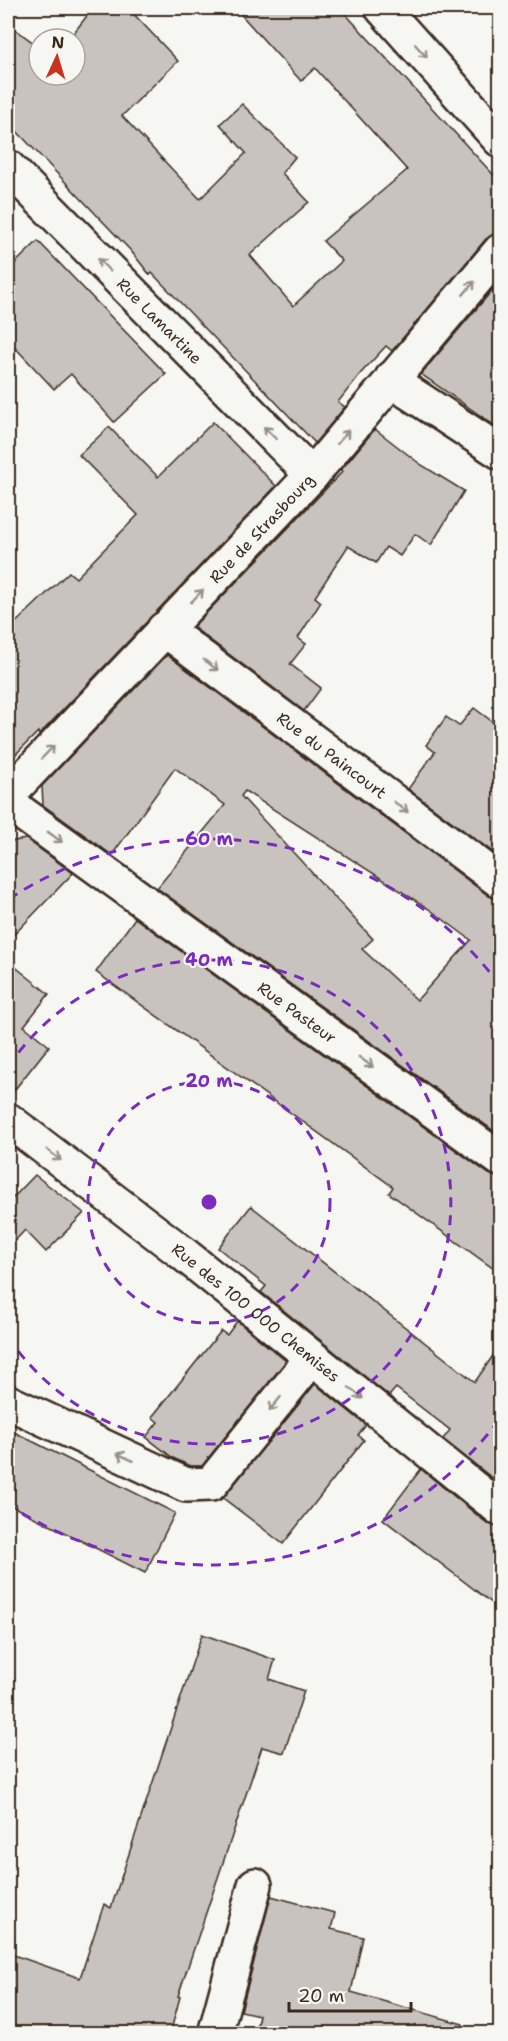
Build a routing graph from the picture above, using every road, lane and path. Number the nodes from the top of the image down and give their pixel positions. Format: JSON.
{"nodes":[{"id":1,"x":382,"y":8,"type":"edge"},
{"id":2,"x":501,"y":140,"type":"edge"},
{"id":3,"x":8,"y":167,"type":"edge"},
{"id":4,"x":501,"y":251,"type":"edge"},
{"id":5,"x":392,"y":378,"type":"junction"},
{"id":6,"x":501,"y":452,"type":"edge"},
{"id":7,"x":312,"y":474,"type":"junction"},
{"id":8,"x":164,"y":629,"type":"junction"},
{"id":9,"x":8,"y":795,"type":"edge"},
{"id":10,"x":8,"y":803,"type":"edge"},
{"id":11,"x":501,"y":881,"type":"edge"},
{"id":12,"x":11,"y":1130,"type":"edge"},
{"id":13,"x":501,"y":1159,"type":"edge"},
{"id":14,"x":312,"y":1358,"type":"junction"},
{"id":15,"x":8,"y":1402,"type":"edge"},
{"id":16,"x":501,"y":1509,"type":"edge"},
{"id":17,"x":255,"y":1885,"type":"dead end"},
{"id":18,"x":215,"y":2034,"type":"edge"}],
"edges":[{"from":1,"to":2,"type":"street","one_way":true},
{"from":7,"to":3,"type":"street","name":"Rue Lamartine","one_way":true},
{"from":5,"to":4,"type":"street","name":"Rue de Strasbourg","one_way":true},
{"from":5,"to":6,"type":"street"},
{"from":7,"to":5,"type":"street","name":"Rue de Strasbourg","one_way":true},
{"from":8,"to":7,"type":"street","name":"Rue de Strasbourg","one_way":true},
{"from":9,"to":8,"type":"street","name":"Rue de Strasbourg","one_way":true},
{"from":8,"to":11,"type":"street","name":"Rue du Paincourt","one_way":true},
{"from":10,"to":13,"type":"street","name":"Rue Pasteur","one_way":true},
{"from":12,"to":14,"type":"street","name":"Rue des 100 000 Chemises","one_way":true},
{"from":14,"to":15,"type":"street","one_way":true},
{"from":14,"to":16,"type":"street","name":"Rue des 100 000 Chemises","one_way":true},
{"from":17,"to":18,"type":"street"}]}
